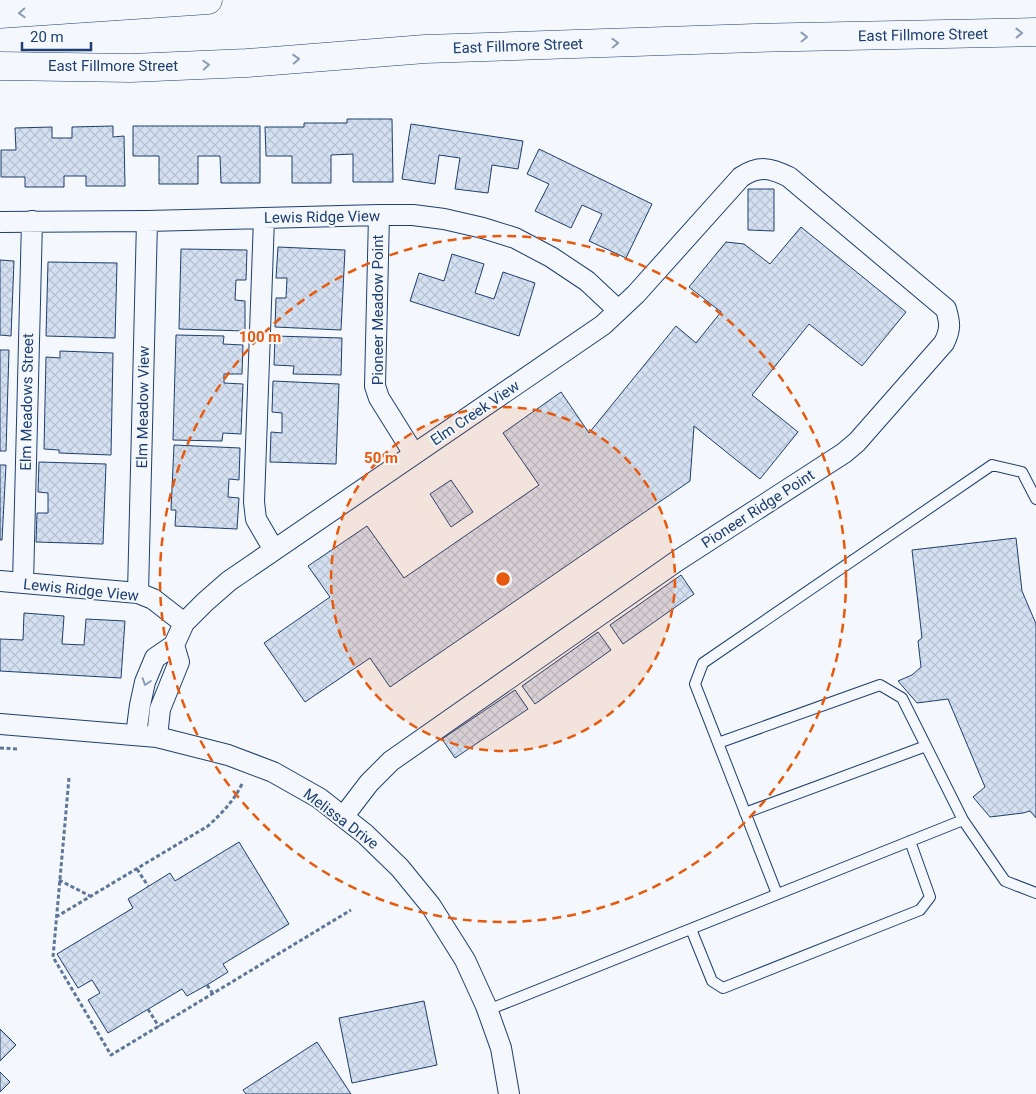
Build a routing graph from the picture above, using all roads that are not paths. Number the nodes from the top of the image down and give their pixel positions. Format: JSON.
{"nodes":[{"id":1,"x":61,"y":0,"type":"edge"},
{"id":2,"x":208,"y":0,"type":"edge"},
{"id":3,"x":106,"y":7,"type":"junction"},
{"id":4,"x":0,"y":14,"type":"edge"},
{"id":5,"x":1036,"y":32,"type":"edge"},
{"id":6,"x":0,"y":66,"type":"edge"},
{"id":7,"x":764,"y":169,"type":"joint"},
{"id":8,"x":379,"y":215,"type":"junction"},
{"id":9,"x":264,"y":218,"type":"junction"},
{"id":10,"x":32,"y":221,"type":"junction"},
{"id":11,"x":148,"y":221,"type":"junction"},
{"id":12,"x":0,"y":222,"type":"edge"},
{"id":13,"x":618,"y":310,"type":"junction"},
{"id":14,"x":414,"y":454,"type":"junction"},
{"id":15,"x":1036,"y":499,"type":"edge"},
{"id":16,"x":274,"y":550,"type":"junction"},
{"id":17,"x":0,"y":581,"type":"edge"},
{"id":18,"x":22,"y":583,"type":"junction"},
{"id":19,"x":138,"y":593,"type":"junction"},
{"id":20,"x":184,"y":623,"type":"junction"},
{"id":21,"x":174,"y":645,"type":"junction"},
{"id":22,"x":0,"y":724,"type":"edge"},
{"id":23,"x":136,"y":735,"type":"junction"},
{"id":24,"x":157,"y":737,"type":"junction"},
{"id":25,"x":718,"y":743,"type":"junction"},
{"id":26,"x":926,"y":746,"type":"junction"},
{"id":27,"x":745,"y":813,"type":"junction"},
{"id":28,"x":343,"y":817,"type":"junction"},
{"id":29,"x":963,"y":820,"type":"junction"},
{"id":30,"x":910,"y":841,"type":"junction"},
{"id":31,"x":777,"y":894,"type":"junction"},
{"id":32,"x":1036,"y":894,"type":"edge"},
{"id":33,"x":690,"y":929,"type":"junction"},
{"id":34,"x":488,"y":1010,"type":"junction"},
{"id":35,"x":509,"y":1094,"type":"edge"}],
"edges":[{"from":1,"to":3,"type":"main road"},
{"from":2,"to":3,"type":"main road"},
{"from":3,"to":4,"type":"main road","one_way":true},
{"from":6,"to":5,"type":"main road","name":"East Fillmore Street","one_way":true},
{"from":7,"to":13,"type":"street","name":"Elm Creek View"},
{"from":7,"to":28,"type":"street","name":"Pioneer Ridge Point"},
{"from":8,"to":9,"type":"street","name":"Lewis Ridge View"},
{"from":8,"to":13,"type":"street","name":"Lewis Ridge View"},
{"from":8,"to":14,"type":"street","name":"Pioneer Meadow Point"},
{"from":9,"to":11,"type":"street","name":"Lewis Ridge View"},
{"from":9,"to":16,"type":"street"},
{"from":10,"to":11,"type":"street","name":"Lewis Ridge View"},
{"from":10,"to":12,"type":"street","name":"Lewis Ridge View"},
{"from":10,"to":18,"type":"street","name":"Elm Meadows Street"},
{"from":11,"to":19,"type":"street","name":"Elm Meadow View"},
{"from":13,"to":14,"type":"street","name":"Elm Creek View"},
{"from":14,"to":16,"type":"street","name":"Elm Creek View"},
{"from":15,"to":25,"type":"lane"},
{"from":16,"to":20,"type":"street","name":"Elm Creek View"},
{"from":17,"to":18,"type":"street","name":"Lewis Ridge View"},
{"from":18,"to":19,"type":"street","name":"Lewis Ridge View"},
{"from":19,"to":20,"type":"street","name":"Lewis Ridge View"},
{"from":20,"to":21,"type":"street","name":"Elm Creek View"},
{"from":21,"to":23,"type":"street","name":"Elm Creek View","one_way":true},
{"from":21,"to":24,"type":"street","name":"Elm Creek View"},
{"from":22,"to":23,"type":"street","name":"Melissa Drive"},
{"from":23,"to":24,"type":"street","name":"Melissa Drive"},
{"from":24,"to":28,"type":"street","name":"Melissa Drive"},
{"from":25,"to":26,"type":"lane"},
{"from":25,"to":27,"type":"lane"},
{"from":26,"to":27,"type":"lane"},
{"from":26,"to":29,"type":"lane"},
{"from":27,"to":31,"type":"lane"},
{"from":28,"to":34,"type":"street","name":"Melissa Drive"},
{"from":29,"to":30,"type":"lane"},
{"from":29,"to":32,"type":"lane"},
{"from":30,"to":31,"type":"lane"},
{"from":30,"to":33,"type":"lane"},
{"from":31,"to":33,"type":"lane"},
{"from":33,"to":34,"type":"lane"},
{"from":34,"to":35,"type":"street","name":"Melissa Drive"}]}
